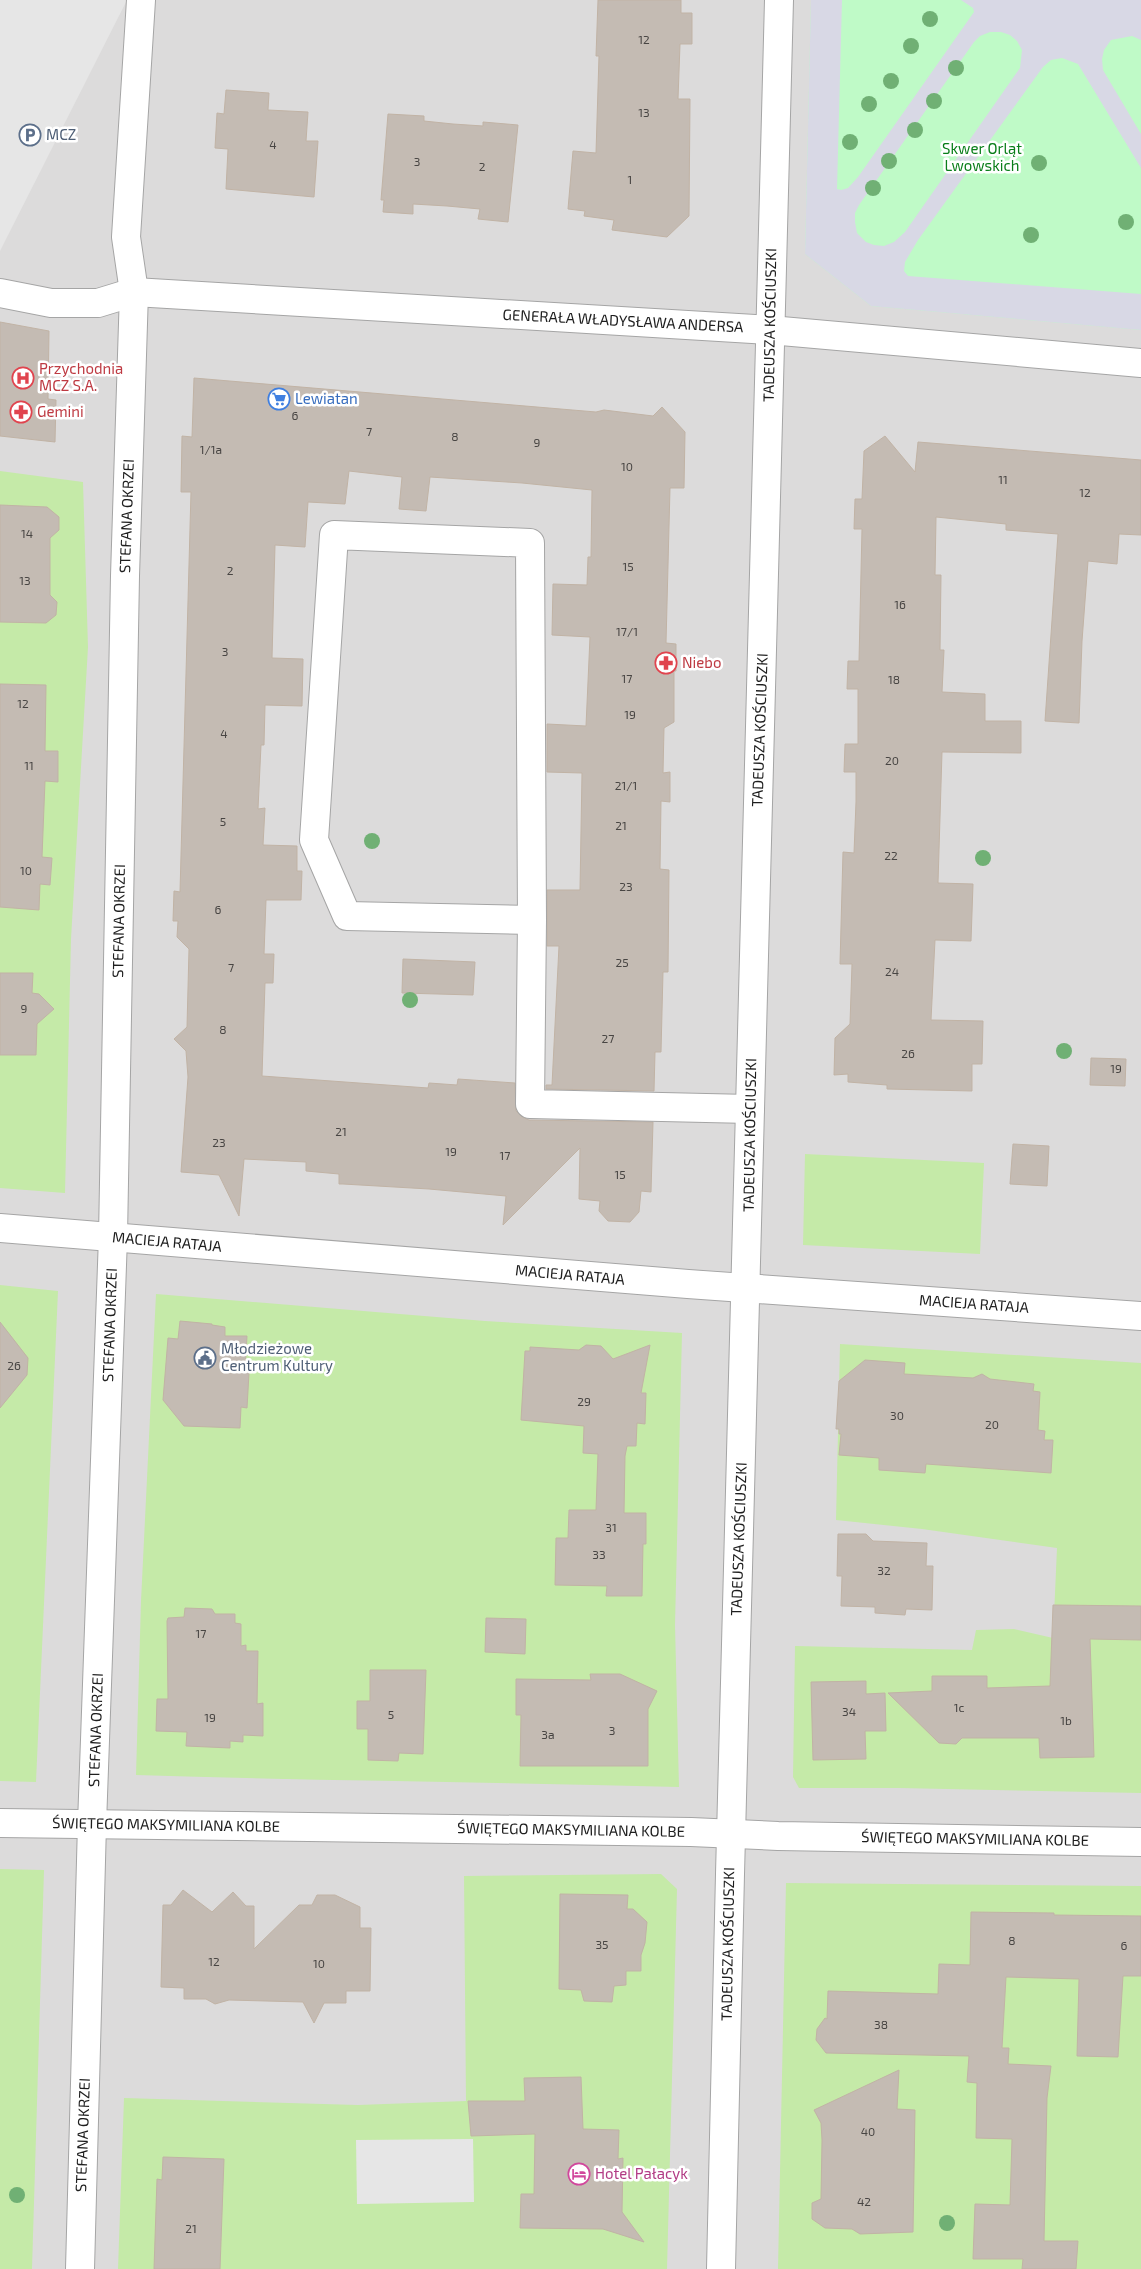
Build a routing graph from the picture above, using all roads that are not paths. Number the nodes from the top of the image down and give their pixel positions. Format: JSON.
{"nodes":[{"id":1,"x":141,"y":0,"type":"edge"},
{"id":2,"x":779,"y":0,"type":"edge"},
{"id":3,"x":134,"y":292,"type":"junction"},
{"id":4,"x":0,"y":294,"type":"edge"},
{"id":5,"x":770,"y":330,"type":"junction"},
{"id":6,"x":1141,"y":363,"type":"edge"},
{"id":7,"x":532,"y":920,"type":"junction"},
{"id":8,"x":750,"y":1109,"type":"junction"},
{"id":9,"x":0,"y":1228,"type":"edge"},
{"id":10,"x":113,"y":1237,"type":"junction"},
{"id":11,"x":745,"y":1288,"type":"junction"},
{"id":12,"x":1141,"y":1316,"type":"edge"},
{"id":13,"x":0,"y":1824,"type":"edge"},
{"id":14,"x":92,"y":1824,"type":"junction"},
{"id":15,"x":731,"y":1834,"type":"junction"},
{"id":16,"x":1141,"y":1842,"type":"edge"},
{"id":17,"x":80,"y":2269,"type":"edge"},
{"id":18,"x":722,"y":2269,"type":"edge"}],
"edges":[{"from":1,"to":3,"type":"street","name":"STEFANA OKRZEI"},
{"from":2,"to":5,"type":"street","name":"TADEUSZA KOŚCIUSZKI"},
{"from":3,"to":4,"type":"street"},
{"from":3,"to":5,"type":"street","name":"GENERAŁA WŁADYSŁAWA ANDERSA"},
{"from":3,"to":10,"type":"street","name":"STEFANA OKRZEI"},
{"from":5,"to":6,"type":"street","name":"GENERAŁA WŁADYSŁAWA ANDERSA"},
{"from":5,"to":8,"type":"street","name":"TADEUSZA KOŚCIUSZKI"},
{"from":7,"to":7,"type":"street"},
{"from":7,"to":8,"type":"street"},
{"from":8,"to":11,"type":"street","name":"TADEUSZA KOŚCIUSZKI"},
{"from":9,"to":10,"type":"street","name":"MACIEJA RATAJA"},
{"from":10,"to":11,"type":"street","name":"MACIEJA RATAJA"},
{"from":10,"to":14,"type":"street","name":"STEFANA OKRZEI"},
{"from":11,"to":12,"type":"street","name":"MACIEJA RATAJA"},
{"from":11,"to":15,"type":"street","name":"TADEUSZA KOŚCIUSZKI"},
{"from":13,"to":14,"type":"street","name":"ŚWIĘTEGO MAKSYMILIANA KOLBE"},
{"from":14,"to":15,"type":"street","name":"ŚWIĘTEGO MAKSYMILIANA KOLBE"},
{"from":14,"to":17,"type":"street","name":"STEFANA OKRZEI"},
{"from":15,"to":16,"type":"street","name":"ŚWIĘTEGO MAKSYMILIANA KOLBE"},
{"from":15,"to":18,"type":"street","name":"TADEUSZA KOŚCIUSZKI"}]}
